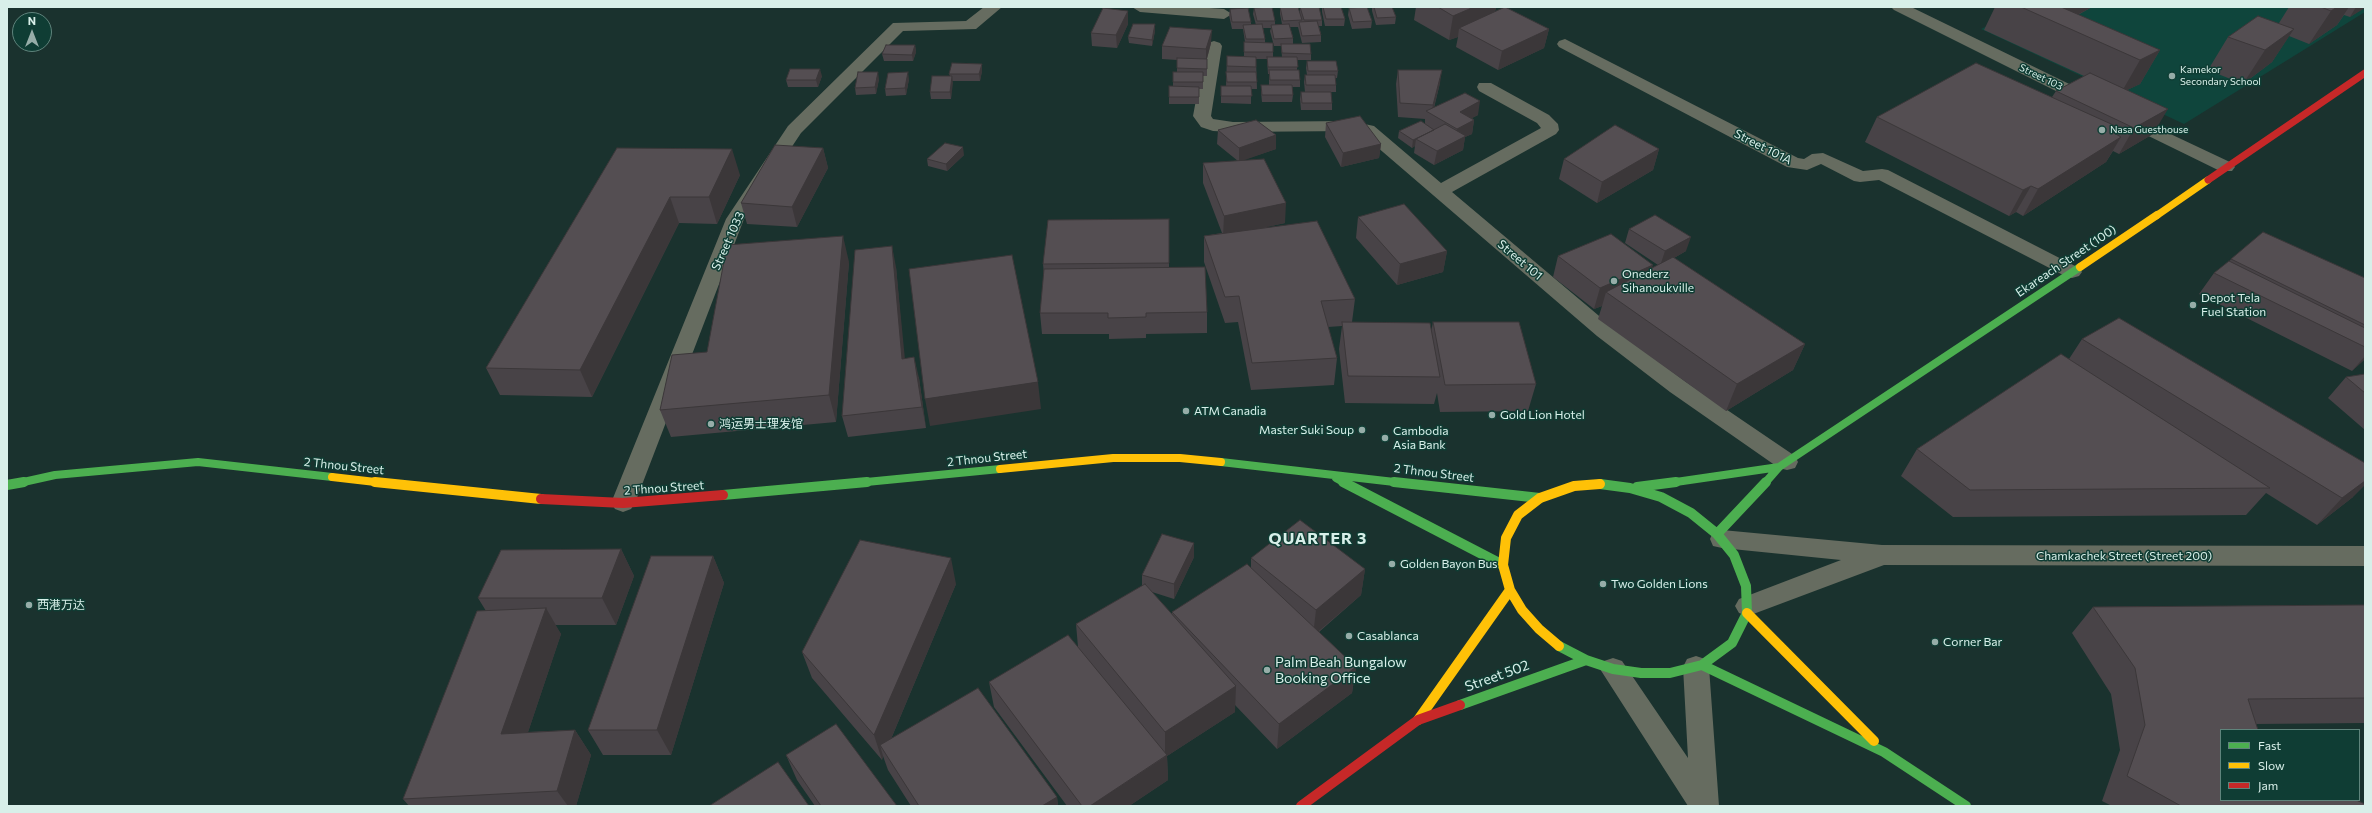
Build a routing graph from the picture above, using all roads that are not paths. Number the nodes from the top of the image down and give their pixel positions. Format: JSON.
{"nodes":[{"id":1,"x":994,"y":7,"type":"edge"},
{"id":2,"x":1140,"y":7,"type":"edge"},
{"id":3,"x":1899,"y":7,"type":"edge"},
{"id":4,"x":1224,"y":14,"type":"dead end"},
{"id":5,"x":1565,"y":44,"type":"dead end"},
{"id":6,"x":1214,"y":46,"type":"dead end"},
{"id":7,"x":2365,"y":73,"type":"edge"},
{"id":8,"x":1485,"y":87,"type":"dead end"},
{"id":9,"x":2226,"y":167,"type":"junction"},
{"id":10,"x":1439,"y":191,"type":"junction"},
{"id":11,"x":2072,"y":272,"type":"junction"},
{"id":12,"x":1783,"y":465,"type":"junction"},
{"id":13,"x":1324,"y":472,"type":"junction"},
{"id":14,"x":7,"y":485,"type":"edge"},
{"id":15,"x":1630,"y":488,"type":"junction"},
{"id":16,"x":1540,"y":498,"type":"junction"},
{"id":17,"x":624,"y":504,"type":"junction"},
{"id":18,"x":1720,"y":537,"type":"junction"},
{"id":19,"x":1882,"y":555,"type":"junction"},
{"id":20,"x":2365,"y":556,"type":"edge"},
{"id":21,"x":1503,"y":565,"type":"junction"},
{"id":22,"x":1510,"y":590,"type":"junction"},
{"id":23,"x":1748,"y":610,"type":"junction"},
{"id":24,"x":1586,"y":660,"type":"junction"},
{"id":25,"x":1699,"y":666,"type":"junction"},
{"id":26,"x":1613,"y":669,"type":"junction"},
{"id":27,"x":1418,"y":720,"type":"junction"},
{"id":28,"x":1884,"y":752,"type":"junction"},
{"id":29,"x":1301,"y":806,"type":"edge"},
{"id":30,"x":1705,"y":806,"type":"edge"},
{"id":31,"x":1966,"y":806,"type":"edge"}],
"edges":[{"from":1,"to":17,"type":"street","name":"Street 1033"},
{"from":2,"to":4,"type":"street"},
{"from":3,"to":9,"type":"street","name":"Street 103"},
{"from":5,"to":11,"type":"street","name":"Street 101A"},
{"from":6,"to":10,"type":"street","name":"Street 101"},
{"from":7,"to":9,"type":"main road","name":"Ekareach Street (100)"},
{"from":8,"to":10,"type":"street"},
{"from":9,"to":11,"type":"main road","name":"Ekareach Street (100)"},
{"from":10,"to":12,"type":"street","name":"Street 101"},
{"from":11,"to":12,"type":"main road","name":"Ekareach Street (100)"},
{"from":12,"to":15,"type":"main road"},
{"from":12,"to":18,"type":"main road"},
{"from":13,"to":16,"type":"main road","name":"2 Thnou Street"},
{"from":13,"to":17,"type":"main road","name":"2 Thnou Street"},
{"from":13,"to":21,"type":"main road","name":"2 Thnou Street"},
{"from":14,"to":17,"type":"main road","name":"2 Thnou Street"},
{"from":15,"to":16,"type":"main road"},
{"from":15,"to":18,"type":"main road"},
{"from":16,"to":21,"type":"main road"},
{"from":18,"to":19,"type":"street","name":"Chamkachek Street (Street 200)"},
{"from":18,"to":23,"type":"main road"},
{"from":19,"to":20,"type":"street","name":"Chamkachek Street (Street 200)"},
{"from":19,"to":23,"type":"street","name":"Chamkachek Street (Street 200)"},
{"from":21,"to":22,"type":"main road"},
{"from":22,"to":24,"type":"main road"},
{"from":22,"to":27,"type":"main road","name":"Street 502"},
{"from":23,"to":25,"type":"main road"},
{"from":23,"to":28,"type":"main road"},
{"from":24,"to":26,"type":"main road"},
{"from":24,"to":27,"type":"main road","name":"Street 502"},
{"from":25,"to":26,"type":"main road"},
{"from":25,"to":28,"type":"main road"},
{"from":25,"to":30,"type":"street"},
{"from":26,"to":30,"type":"street"},
{"from":27,"to":29,"type":"main road","name":"Street 502"},
{"from":28,"to":31,"type":"main road"}]}
